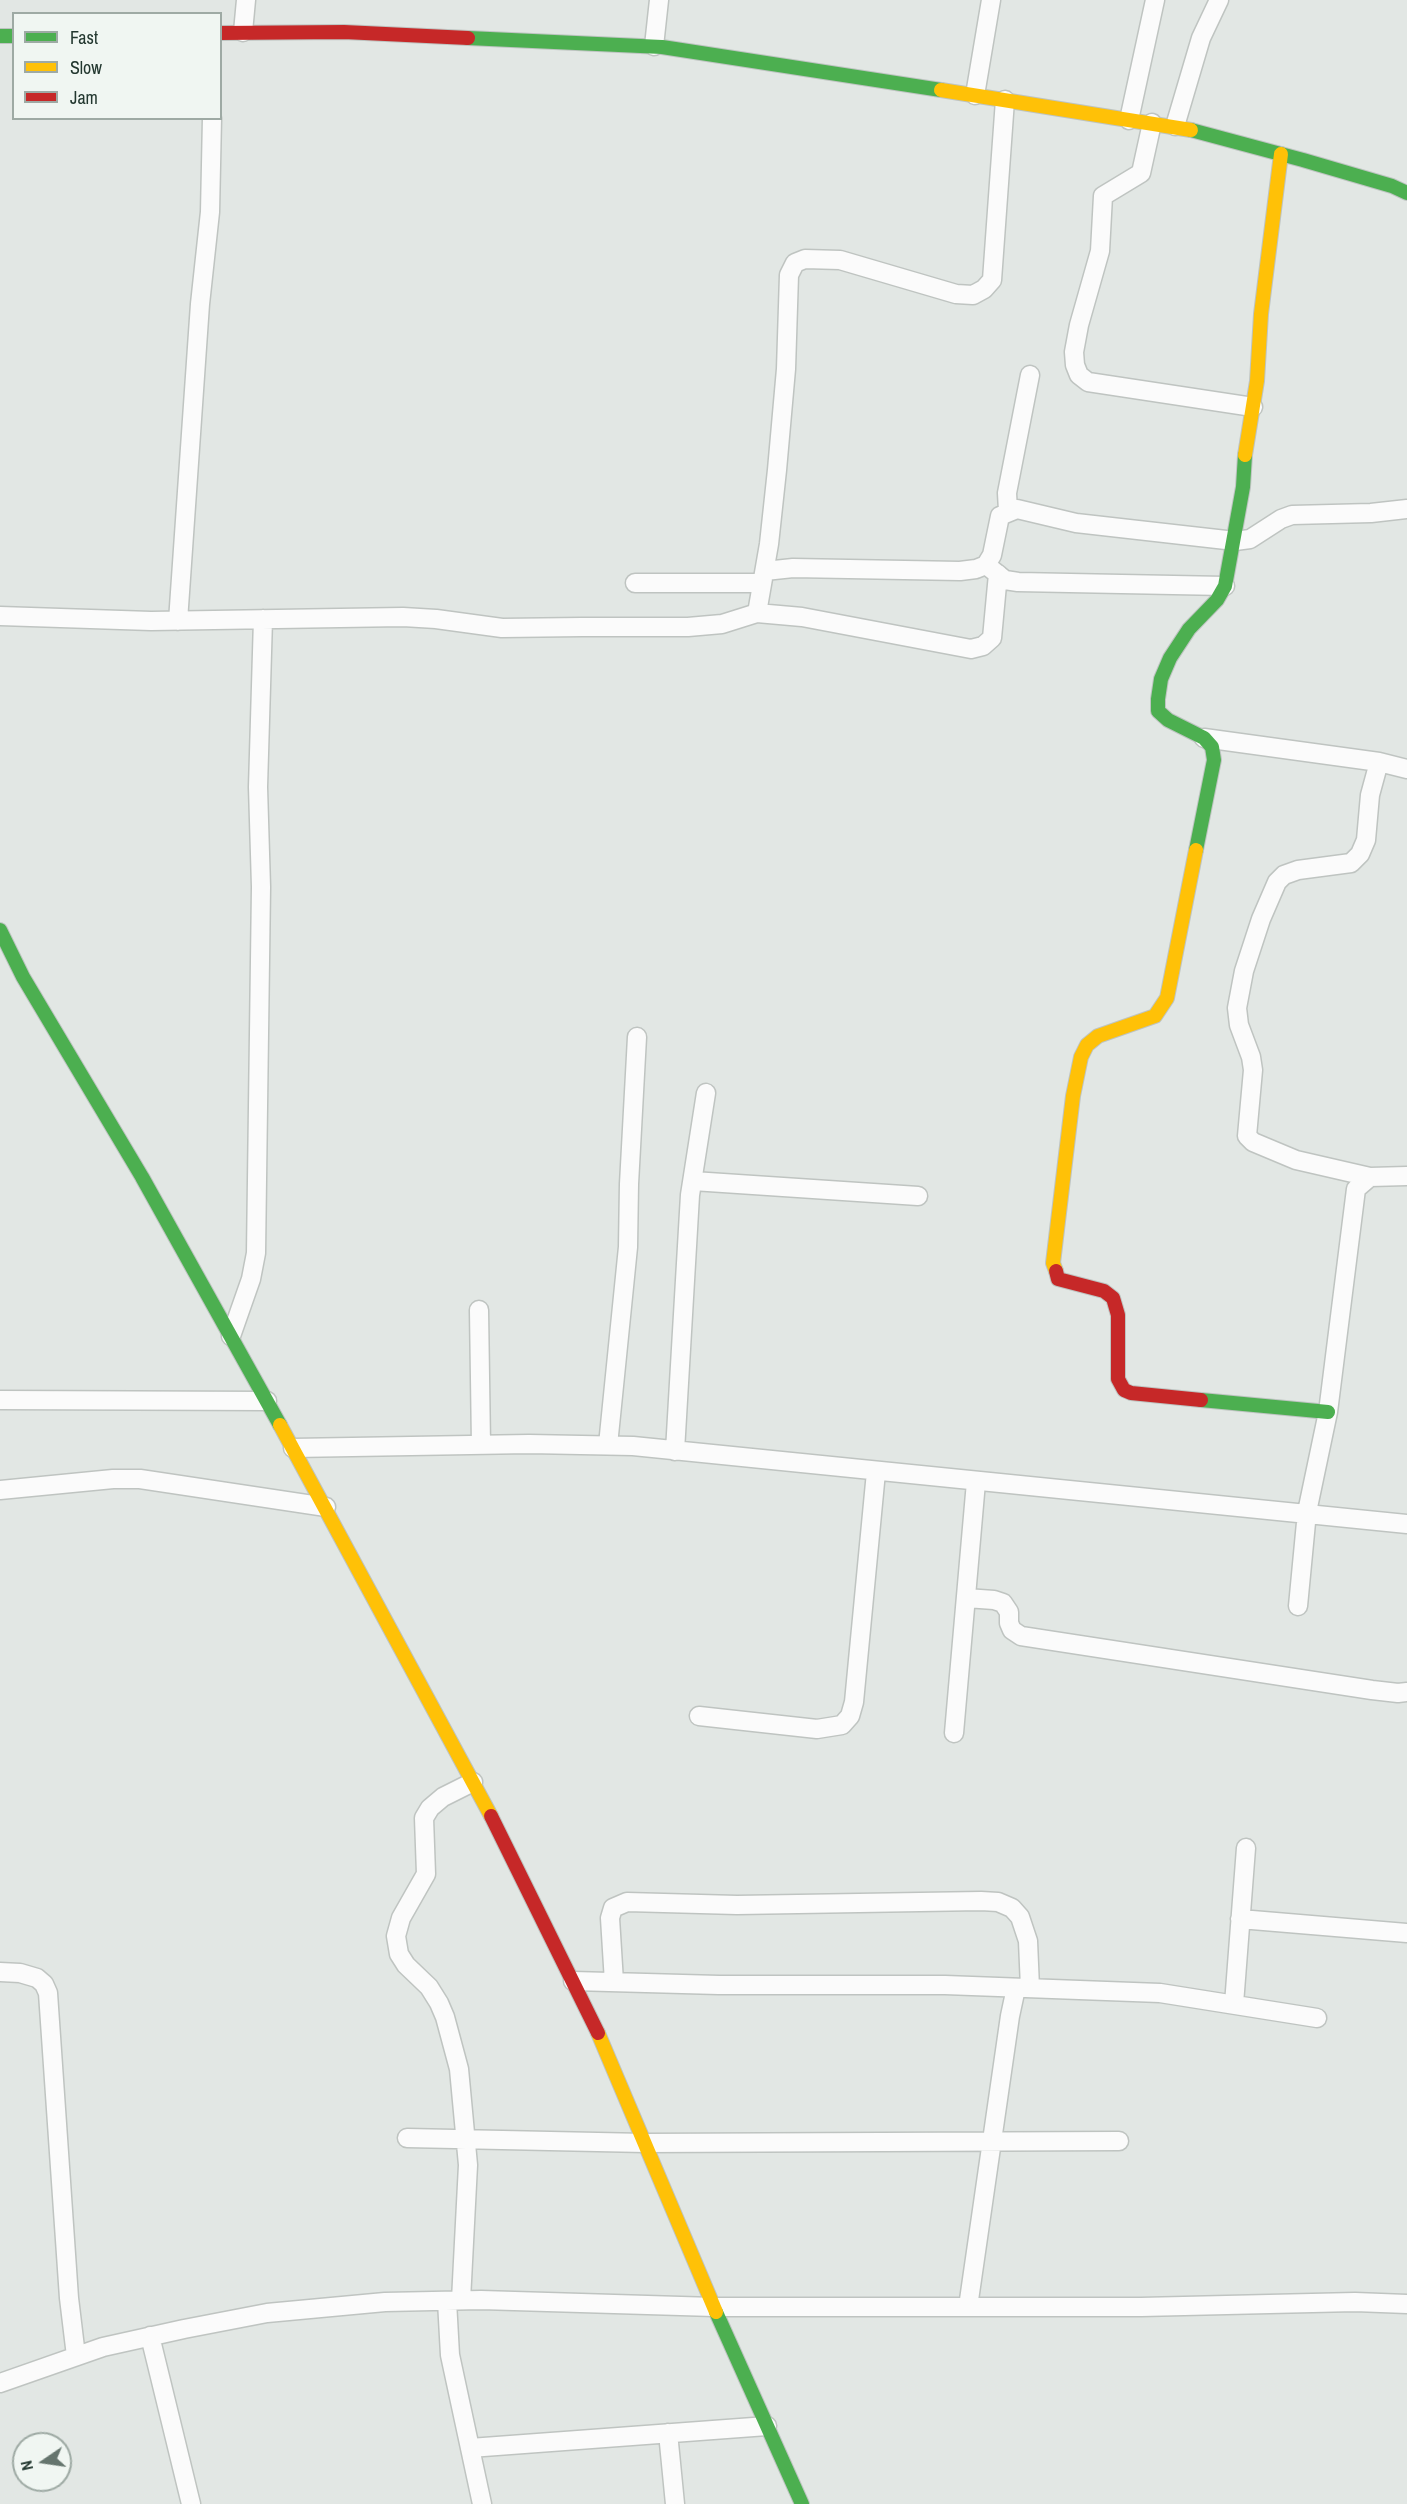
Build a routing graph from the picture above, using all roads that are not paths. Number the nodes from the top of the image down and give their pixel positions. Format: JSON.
{"nodes":[{"id":1,"x":246,"y":0,"type":"edge"},
{"id":2,"x":659,"y":0,"type":"edge"},
{"id":3,"x":991,"y":0,"type":"edge"},
{"id":4,"x":1155,"y":0,"type":"edge"},
{"id":5,"x":1219,"y":0,"type":"edge"},
{"id":6,"x":222,"y":33,"type":"edge"},
{"id":7,"x":243,"y":33,"type":"junction"},
{"id":8,"x":654,"y":46,"type":"junction"},
{"id":9,"x":975,"y":95,"type":"junction"},
{"id":10,"x":1005,"y":100,"type":"junction"},
{"id":11,"x":212,"y":120,"type":"edge"},
{"id":12,"x":1130,"y":120,"type":"junction"},
{"id":13,"x":1152,"y":123,"type":"junction"},
{"id":14,"x":1175,"y":126,"type":"junction"},
{"id":15,"x":1281,"y":154,"type":"junction"},
{"id":16,"x":1407,"y":193,"type":"edge"},
{"id":17,"x":1030,"y":375,"type":"dead end"},
{"id":18,"x":1253,"y":407,"type":"junction"},
{"id":19,"x":1407,"y":509,"type":"edge"},
{"id":20,"x":1008,"y":511,"type":"junction"},
{"id":21,"x":1235,"y":541,"type":"junction"},
{"id":22,"x":992,"y":570,"type":"junction"},
{"id":23,"x":764,"y":577,"type":"junction"},
{"id":24,"x":635,"y":583,"type":"dead end"},
{"id":25,"x":1224,"y":586,"type":"junction"},
{"id":26,"x":757,"y":613,"type":"junction"},
{"id":27,"x":0,"y":616,"type":"edge"},
{"id":28,"x":263,"y":619,"type":"junction"},
{"id":29,"x":178,"y":621,"type":"junction"},
{"id":30,"x":1204,"y":738,"type":"junction"},
{"id":31,"x":1378,"y":762,"type":"junction"},
{"id":32,"x":1407,"y":769,"type":"edge"},
{"id":33,"x":0,"y":930,"type":"edge"},
{"id":34,"x":637,"y":1037,"type":"dead end"},
{"id":35,"x":706,"y":1093,"type":"dead end"},
{"id":36,"x":1407,"y":1176,"type":"edge"},
{"id":37,"x":1370,"y":1177,"type":"junction"},
{"id":38,"x":693,"y":1181,"type":"junction"},
{"id":39,"x":918,"y":1196,"type":"dead end"},
{"id":40,"x":479,"y":1310,"type":"dead end"},
{"id":41,"x":231,"y":1336,"type":"junction"},
{"id":42,"x":0,"y":1400,"type":"edge"},
{"id":43,"x":267,"y":1401,"type":"junction"},
{"id":44,"x":1328,"y":1412,"type":"junction"},
{"id":45,"x":481,"y":1445,"type":"junction"},
{"id":46,"x":608,"y":1445,"type":"junction"},
{"id":47,"x":293,"y":1448,"type":"junction"},
{"id":48,"x":675,"y":1451,"type":"junction"},
{"id":49,"x":876,"y":1472,"type":"junction"},
{"id":50,"x":976,"y":1482,"type":"junction"},
{"id":51,"x":0,"y":1490,"type":"edge"},
{"id":52,"x":326,"y":1507,"type":"junction"},
{"id":53,"x":1307,"y":1512,"type":"junction"},
{"id":54,"x":1407,"y":1524,"type":"edge"},
{"id":55,"x":966,"y":1598,"type":"junction"},
{"id":56,"x":1298,"y":1606,"type":"dead end"},
{"id":57,"x":1407,"y":1692,"type":"edge"},
{"id":58,"x":699,"y":1716,"type":"dead end"},
{"id":59,"x":954,"y":1733,"type":"dead end"},
{"id":60,"x":473,"y":1782,"type":"junction"},
{"id":61,"x":1246,"y":1848,"type":"dead end"},
{"id":62,"x":1240,"y":1919,"type":"junction"},
{"id":63,"x":1407,"y":1933,"type":"edge"},
{"id":64,"x":0,"y":1972,"type":"edge"},
{"id":65,"x":573,"y":1981,"type":"junction"},
{"id":66,"x":614,"y":1982,"type":"junction"},
{"id":67,"x":1023,"y":1988,"type":"junction"},
{"id":68,"x":1234,"y":2004,"type":"junction"},
{"id":69,"x":1317,"y":2018,"type":"dead end"},
{"id":70,"x":407,"y":2138,"type":"dead end"},
{"id":71,"x":467,"y":2138,"type":"junction"},
{"id":72,"x":1119,"y":2141,"type":"dead end"},
{"id":73,"x":992,"y":2142,"type":"junction"},
{"id":74,"x":645,"y":2144,"type":"junction"},
{"id":75,"x":454,"y":2300,"type":"junction"},
{"id":76,"x":1407,"y":2304,"type":"edge"},
{"id":77,"x":714,"y":2307,"type":"junction"},
{"id":78,"x":968,"y":2307,"type":"junction"},
{"id":79,"x":150,"y":2336,"type":"junction"},
{"id":80,"x":76,"y":2355,"type":"junction"},
{"id":81,"x":0,"y":2383,"type":"edge"},
{"id":82,"x":767,"y":2426,"type":"junction"},
{"id":83,"x":668,"y":2433,"type":"junction"},
{"id":84,"x":470,"y":2448,"type":"junction"},
{"id":85,"x":190,"y":2504,"type":"edge"},
{"id":86,"x":483,"y":2504,"type":"edge"},
{"id":87,"x":675,"y":2504,"type":"edge"},
{"id":88,"x":802,"y":2504,"type":"edge"}],
"edges":[{"from":1,"to":7,"type":"street"},
{"from":2,"to":8,"type":"street"},
{"from":3,"to":9,"type":"street"},
{"from":4,"to":12,"type":"street"},
{"from":5,"to":14,"type":"street"},
{"from":6,"to":7,"type":"street"},
{"from":7,"to":8,"type":"street"},
{"from":8,"to":9,"type":"street"},
{"from":9,"to":10,"type":"street"},
{"from":10,"to":12,"type":"street"},
{"from":10,"to":23,"type":"street"},
{"from":11,"to":29,"type":"street"},
{"from":12,"to":13,"type":"street"},
{"from":13,"to":14,"type":"street"},
{"from":13,"to":18,"type":"street"},
{"from":14,"to":15,"type":"street"},
{"from":15,"to":16,"type":"street"},
{"from":15,"to":18,"type":"street"},
{"from":17,"to":20,"type":"street"},
{"from":18,"to":21,"type":"street"},
{"from":19,"to":21,"type":"street"},
{"from":20,"to":21,"type":"street"},
{"from":20,"to":22,"type":"street"},
{"from":21,"to":25,"type":"street"},
{"from":22,"to":23,"type":"street"},
{"from":22,"to":25,"type":"street"},
{"from":22,"to":26,"type":"street"},
{"from":23,"to":24,"type":"street"},
{"from":23,"to":26,"type":"street"},
{"from":25,"to":30,"type":"street"},
{"from":26,"to":28,"type":"street"},
{"from":27,"to":29,"type":"street"},
{"from":28,"to":29,"type":"street"},
{"from":28,"to":41,"type":"street"},
{"from":30,"to":31,"type":"street"},
{"from":30,"to":44,"type":"street"},
{"from":31,"to":32,"type":"street"},
{"from":31,"to":37,"type":"street"},
{"from":33,"to":41,"type":"street"},
{"from":34,"to":46,"type":"street"},
{"from":35,"to":38,"type":"street"},
{"from":36,"to":37,"type":"street"},
{"from":37,"to":44,"type":"street"},
{"from":38,"to":39,"type":"street"},
{"from":38,"to":48,"type":"street"},
{"from":40,"to":45,"type":"street"},
{"from":41,"to":43,"type":"street"},
{"from":42,"to":43,"type":"street"},
{"from":43,"to":47,"type":"street"},
{"from":44,"to":53,"type":"street"},
{"from":45,"to":46,"type":"street"},
{"from":45,"to":47,"type":"street"},
{"from":46,"to":48,"type":"street"},
{"from":47,"to":52,"type":"street"},
{"from":48,"to":49,"type":"street"},
{"from":49,"to":50,"type":"street"},
{"from":49,"to":58,"type":"street"},
{"from":50,"to":53,"type":"street"},
{"from":50,"to":55,"type":"street"},
{"from":51,"to":52,"type":"street"},
{"from":52,"to":60,"type":"street"},
{"from":53,"to":54,"type":"street"},
{"from":53,"to":56,"type":"street"},
{"from":55,"to":57,"type":"street"},
{"from":55,"to":59,"type":"street"},
{"from":60,"to":65,"type":"street"},
{"from":60,"to":71,"type":"street"},
{"from":61,"to":62,"type":"street"},
{"from":62,"to":63,"type":"street"},
{"from":62,"to":68,"type":"street"},
{"from":64,"to":80,"type":"street"},
{"from":65,"to":66,"type":"street"},
{"from":65,"to":74,"type":"street"},
{"from":66,"to":67,"type":"street"},
{"from":66,"to":67,"type":"street"},
{"from":67,"to":68,"type":"street"},
{"from":67,"to":73,"type":"street"},
{"from":68,"to":69,"type":"street"},
{"from":70,"to":71,"type":"street"},
{"from":71,"to":74,"type":"street"},
{"from":71,"to":75,"type":"street"},
{"from":72,"to":73,"type":"street"},
{"from":73,"to":74,"type":"street"},
{"from":73,"to":78,"type":"street"},
{"from":74,"to":77,"type":"street"},
{"from":75,"to":77,"type":"street"},
{"from":75,"to":79,"type":"street"},
{"from":75,"to":84,"type":"street"},
{"from":76,"to":78,"type":"street"},
{"from":77,"to":78,"type":"street"},
{"from":77,"to":82,"type":"street"},
{"from":79,"to":80,"type":"street"},
{"from":79,"to":85,"type":"street"},
{"from":80,"to":81,"type":"street"},
{"from":82,"to":83,"type":"street"},
{"from":82,"to":88,"type":"street"},
{"from":83,"to":84,"type":"street"},
{"from":83,"to":87,"type":"street"},
{"from":84,"to":86,"type":"street"}]}
